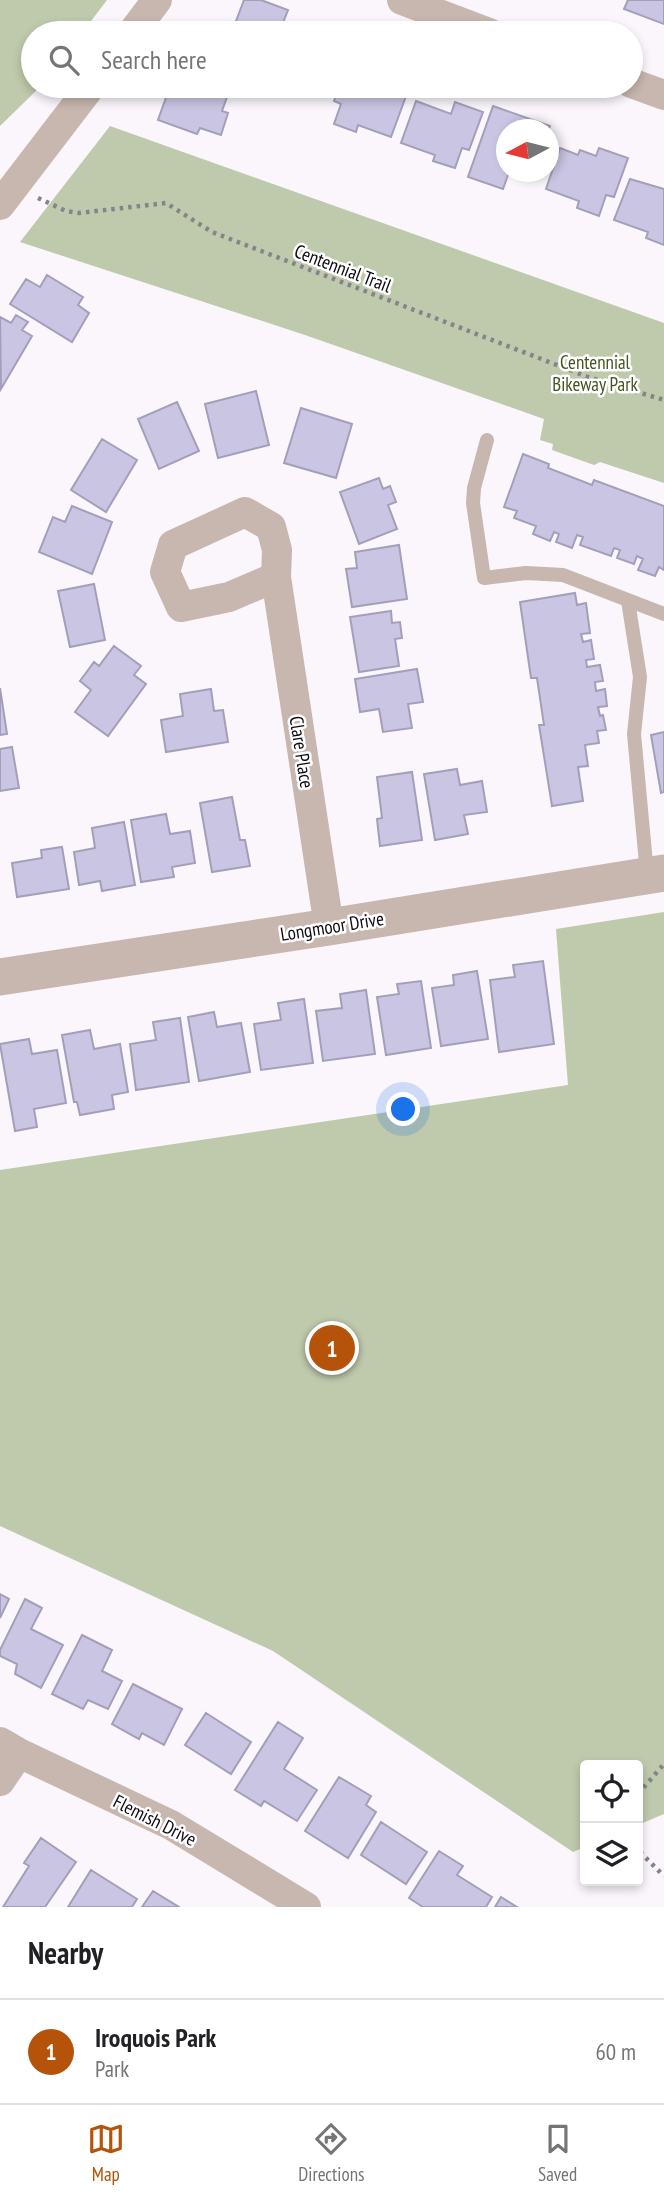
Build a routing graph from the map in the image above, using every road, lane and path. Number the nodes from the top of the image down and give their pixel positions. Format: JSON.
{"nodes":[{"id":1,"x":157,"y":0,"type":"edge"},
{"id":2,"x":402,"y":0,"type":"edge"},
{"id":3,"x":141,"y":21,"type":"edge"},
{"id":4,"x":457,"y":21,"type":"edge"},
{"id":5,"x":643,"y":87,"type":"edge"},
{"id":6,"x":664,"y":95,"type":"edge"},
{"id":7,"x":82,"y":98,"type":"edge"},
{"id":8,"x":8,"y":194,"type":"edge"},
{"id":9,"x":664,"y":400,"type":"edge"},
{"id":10,"x":487,"y":440,"type":"dead end"},
{"id":11,"x":276,"y":577,"type":"dead end"},
{"id":12,"x":628,"y":601,"type":"junction"},
{"id":13,"x":664,"y":614,"type":"edge"},
{"id":14,"x":655,"y":874,"type":"edge"},
{"id":15,"x":329,"y":927,"type":"junction"},
{"id":16,"x":0,"y":977,"type":"edge"},
{"id":17,"x":9,"y":1748,"type":"edge"},
{"id":18,"x":664,"y":1764,"type":"edge"},
{"id":19,"x":0,"y":1781,"type":"edge"},
{"id":20,"x":643,"y":1788,"type":"edge"},
{"id":21,"x":643,"y":1855,"type":"edge"},
{"id":22,"x":664,"y":1876,"type":"edge"},
{"id":23,"x":306,"y":1907,"type":"edge"}],
"edges":[{"from":1,"to":3,"type":"street"},
{"from":2,"to":4,"type":"street"},
{"from":5,"to":6,"type":"street"},
{"from":7,"to":8,"type":"street"},
{"from":8,"to":9,"type":"path","name":"Centennial Trail"},
{"from":10,"to":12,"type":"lane"},
{"from":11,"to":15,"type":"street","name":"Clare Place"},
{"from":12,"to":13,"type":"lane"},
{"from":12,"to":14,"type":"lane"},
{"from":14,"to":15,"type":"street","name":"Longmoor Drive"},
{"from":15,"to":16,"type":"street","name":"Longmoor Drive"},
{"from":17,"to":19,"type":"street"},
{"from":17,"to":23,"type":"street","name":"Flemish Drive"},
{"from":18,"to":20,"type":"path"},
{"from":21,"to":22,"type":"path"}]}
